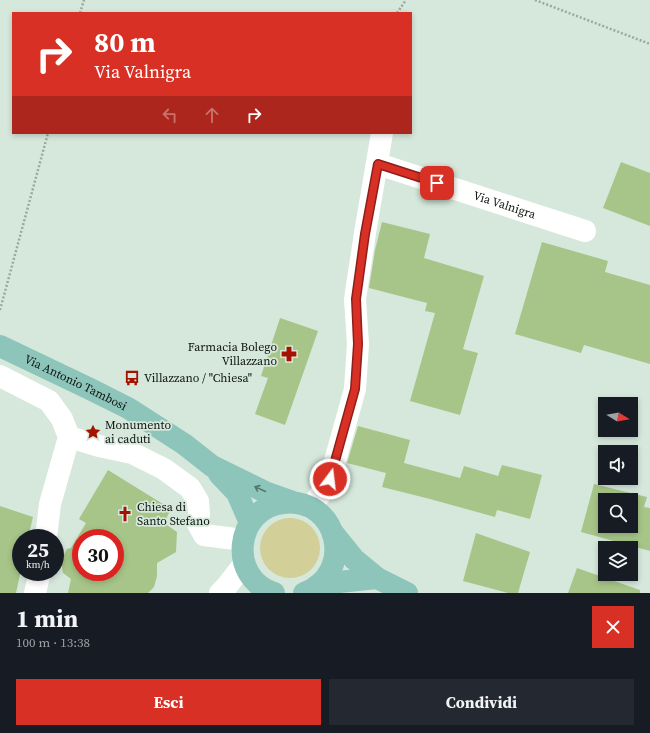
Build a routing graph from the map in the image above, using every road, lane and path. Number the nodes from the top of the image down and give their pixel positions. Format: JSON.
{"nodes":[{"id":1,"x":84,"y":0,"type":"edge"},
{"id":2,"x":406,"y":0,"type":"edge"},
{"id":3,"x":535,"y":0,"type":"edge"},
{"id":4,"x":80,"y":12,"type":"edge"},
{"id":5,"x":399,"y":12,"type":"edge"},
{"id":6,"x":650,"y":44,"type":"edge"},
{"id":7,"x":48,"y":134,"type":"edge"},
{"id":8,"x":382,"y":134,"type":"edge"},
{"id":9,"x":378,"y":164,"type":"junction"},
{"id":10,"x":585,"y":231,"type":"dead end"},
{"id":11,"x":0,"y":310,"type":"edge"},
{"id":12,"x":0,"y":346,"type":"edge"},
{"id":13,"x":0,"y":376,"type":"edge"},
{"id":14,"x":69,"y":437,"type":"junction"},
{"id":15,"x":212,"y":466,"type":"junction"},
{"id":16,"x":304,"y":505,"type":"junction"},
{"id":17,"x":47,"y":529,"type":"edge"},
{"id":18,"x":247,"y":532,"type":"junction"},
{"id":19,"x":333,"y":533,"type":"junction"},
{"id":20,"x":244,"y":564,"type":"junction"},
{"id":21,"x":377,"y":578,"type":"junction"},
{"id":22,"x":38,"y":581,"type":"edge"},
{"id":23,"x":308,"y":591,"type":"edge"},
{"id":24,"x":35,"y":593,"type":"edge"},
{"id":25,"x":220,"y":593,"type":"edge"},
{"id":26,"x":274,"y":593,"type":"edge"},
{"id":27,"x":407,"y":593,"type":"edge"}],
"edges":[{"from":1,"to":4,"type":"path"},
{"from":2,"to":5,"type":"path"},
{"from":3,"to":6,"type":"path"},
{"from":7,"to":11,"type":"path"},
{"from":8,"to":9,"type":"street"},
{"from":9,"to":10,"type":"street","name":"Via Valnigra"},
{"from":9,"to":16,"type":"street"},
{"from":12,"to":15,"type":"main road","name":"Via Antonio Tambosi"},
{"from":13,"to":14,"type":"street"},
{"from":14,"to":17,"type":"street"},
{"from":14,"to":18,"type":"street"},
{"from":16,"to":15,"type":"main road","name":"Via Antonio Tambosi","one_way":true},
{"from":15,"to":18,"type":"main road"},
{"from":16,"to":18,"type":"main road"},
{"from":16,"to":19,"type":"main road"},
{"from":18,"to":20,"type":"main road"},
{"from":19,"to":21,"type":"main road"},
{"from":19,"to":23,"type":"main road"},
{"from":20,"to":25,"type":"street"},
{"from":20,"to":26,"type":"main road"},
{"from":21,"to":23,"type":"main road"},
{"from":21,"to":27,"type":"main road"},
{"from":22,"to":24,"type":"street"}]}
